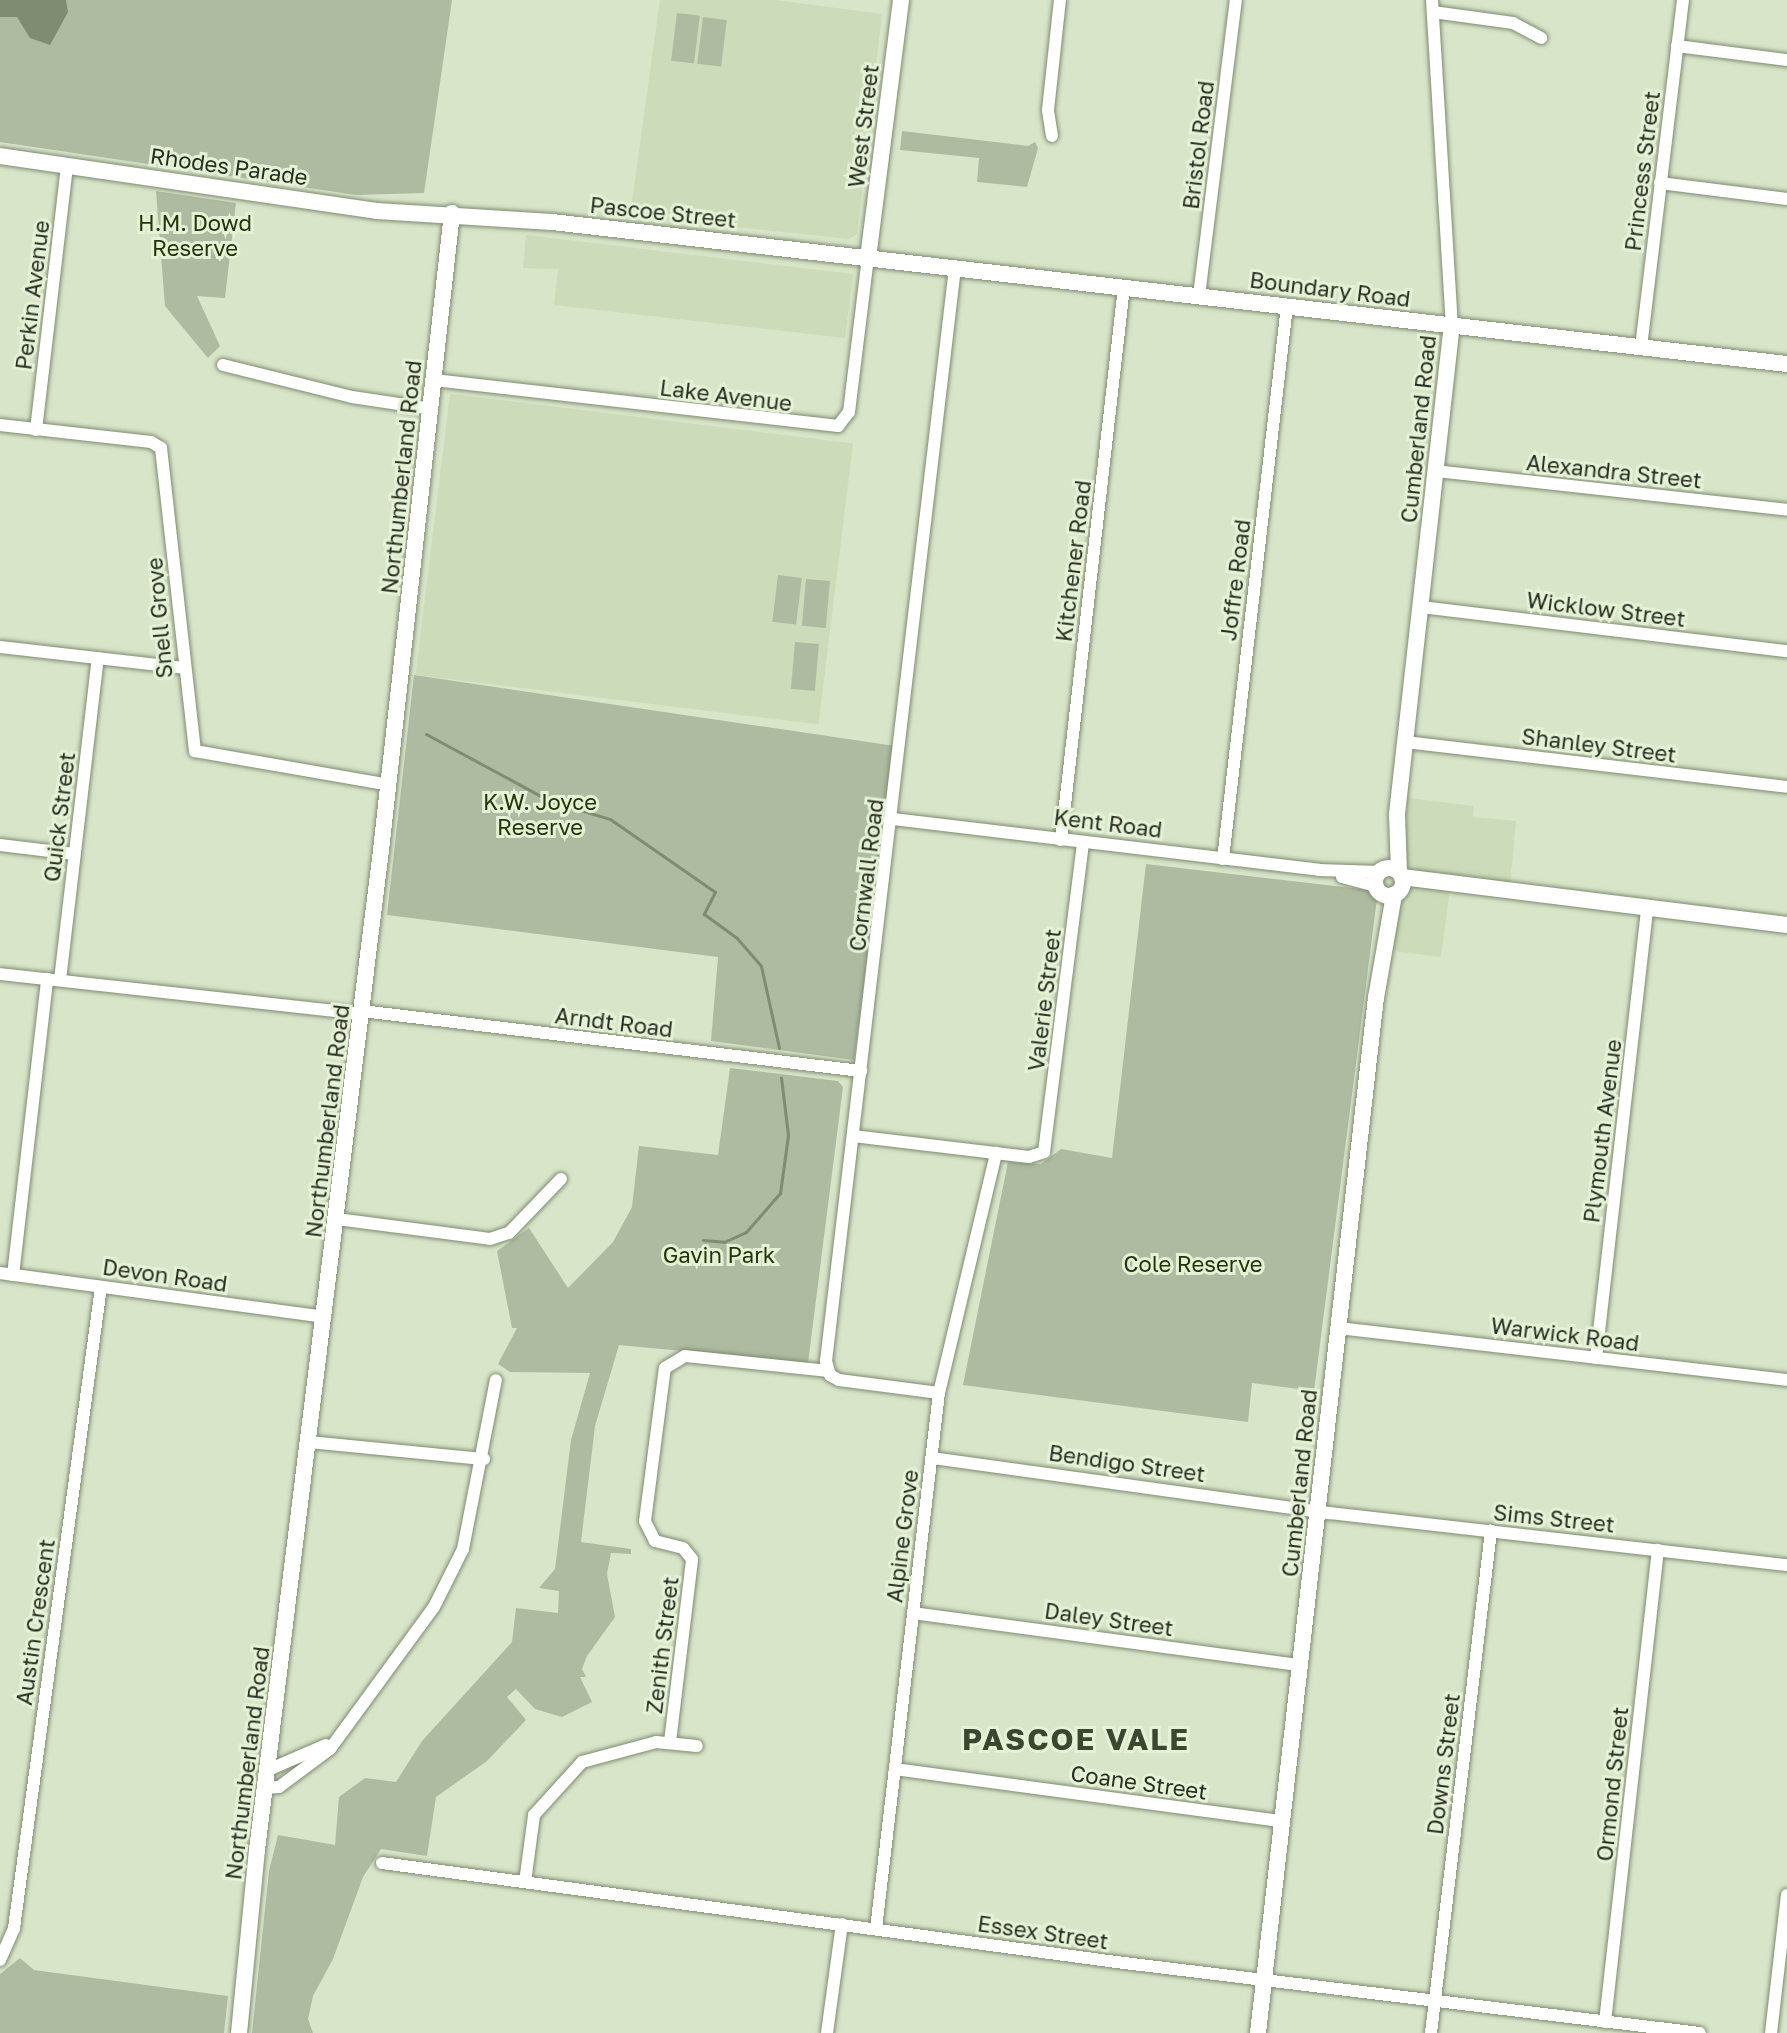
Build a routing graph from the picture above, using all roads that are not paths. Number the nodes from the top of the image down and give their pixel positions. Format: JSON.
{"nodes":[{"id":1,"x":901,"y":0,"type":"edge"},
{"id":2,"x":1060,"y":0,"type":"edge"},
{"id":3,"x":1236,"y":0,"type":"edge"},
{"id":4,"x":1683,"y":0,"type":"edge"},
{"id":5,"x":1433,"y":6,"type":"edge"},
{"id":6,"x":1541,"y":38,"type":"dead end"},
{"id":7,"x":1677,"y":46,"type":"junction"},
{"id":8,"x":1787,"y":60,"type":"edge"},
{"id":9,"x":1052,"y":136,"type":"dead end"},
{"id":10,"x":0,"y":156,"type":"edge"},
{"id":11,"x":67,"y":165,"type":"junction"},
{"id":12,"x":1660,"y":183,"type":"junction"},
{"id":13,"x":1787,"y":199,"type":"edge"},
{"id":14,"x":452,"y":213,"type":"junction"},
{"id":15,"x":868,"y":258,"type":"junction"},
{"id":16,"x":955,"y":268,"type":"junction"},
{"id":17,"x":1124,"y":287,"type":"junction"},
{"id":18,"x":1199,"y":296,"type":"junction"},
{"id":19,"x":1287,"y":306,"type":"junction"},
{"id":20,"x":1452,"y":326,"type":"junction"},
{"id":21,"x":1641,"y":347,"type":"junction"},
{"id":22,"x":1787,"y":364,"type":"edge"},
{"id":23,"x":223,"y":365,"type":"dead end"},
{"id":24,"x":434,"y":380,"type":"junction"},
{"id":25,"x":432,"y":409,"type":"junction"},
{"id":26,"x":0,"y":425,"type":"edge"},
{"id":27,"x":36,"y":430,"type":"junction"},
{"id":28,"x":1436,"y":471,"type":"junction"},
{"id":29,"x":1787,"y":510,"type":"edge"},
{"id":30,"x":1421,"y":607,"type":"junction"},
{"id":31,"x":0,"y":647,"type":"edge"},
{"id":32,"x":1787,"y":651,"type":"edge"},
{"id":33,"x":98,"y":658,"type":"junction"},
{"id":34,"x":184,"y":668,"type":"junction"},
{"id":35,"x":1405,"y":742,"type":"junction"},
{"id":36,"x":389,"y":785,"type":"junction"},
{"id":37,"x":1787,"y":787,"type":"edge"},
{"id":38,"x":893,"y":819,"type":"junction"},
{"id":39,"x":1061,"y":840,"type":"junction"},
{"id":40,"x":1083,"y":843,"type":"junction"},
{"id":41,"x":0,"y":845,"type":"edge"},
{"id":42,"x":74,"y":854,"type":"junction"},
{"id":43,"x":1223,"y":859,"type":"junction"},
{"id":44,"x":1389,"y":882,"type":"junction"},
{"id":45,"x":1647,"y":908,"type":"junction"},
{"id":46,"x":1787,"y":925,"type":"edge"},
{"id":47,"x":0,"y":974,"type":"edge"},
{"id":48,"x":54,"y":980,"type":"junction"},
{"id":49,"x":362,"y":1013,"type":"junction"},
{"id":50,"x":861,"y":1071,"type":"junction"},
{"id":51,"x":853,"y":1136,"type":"junction"},
{"id":52,"x":996,"y":1153,"type":"junction"},
{"id":53,"x":561,"y":1179,"type":"dead end"},
{"id":54,"x":337,"y":1219,"type":"junction"},
{"id":55,"x":7,"y":1274,"type":"edge"},
{"id":56,"x":101,"y":1287,"type":"junction"},
{"id":57,"x":325,"y":1317,"type":"junction"},
{"id":58,"x":1338,"y":1328,"type":"junction"},
{"id":59,"x":1596,"y":1358,"type":"junction"},
{"id":60,"x":827,"y":1371,"type":"junction"},
{"id":61,"x":496,"y":1380,"type":"dead end"},
{"id":62,"x":1787,"y":1380,"type":"edge"},
{"id":63,"x":939,"y":1393,"type":"junction"},
{"id":64,"x":310,"y":1442,"type":"junction"},
{"id":65,"x":932,"y":1458,"type":"junction"},
{"id":66,"x":484,"y":1459,"type":"junction"},
{"id":67,"x":1318,"y":1510,"type":"junction"},
{"id":68,"x":1491,"y":1531,"type":"junction"},
{"id":69,"x":1658,"y":1550,"type":"junction"},
{"id":70,"x":1787,"y":1565,"type":"edge"},
{"id":71,"x":913,"y":1613,"type":"junction"},
{"id":72,"x":1300,"y":1665,"type":"junction"},
{"id":73,"x":335,"y":1739,"type":"junction"},
{"id":74,"x":670,"y":1742,"type":"junction"},
{"id":75,"x":697,"y":1746,"type":"dead end"},
{"id":76,"x":895,"y":1769,"type":"junction"},
{"id":77,"x":268,"y":1770,"type":"junction"},
{"id":78,"x":265,"y":1788,"type":"junction"},
{"id":79,"x":1282,"y":1821,"type":"junction"},
{"id":80,"x":382,"y":1863,"type":"dead end"},
{"id":81,"x":525,"y":1882,"type":"junction"},
{"id":82,"x":1787,"y":1895,"type":"edge"},
{"id":83,"x":1786,"y":1912,"type":"edge"},
{"id":84,"x":842,"y":1924,"type":"junction"},
{"id":85,"x":876,"y":1929,"type":"junction"},
{"id":86,"x":0,"y":1960,"type":"edge"},
{"id":87,"x":1263,"y":1981,"type":"junction"},
{"id":88,"x":1435,"y":2001,"type":"junction"},
{"id":89,"x":1602,"y":2026,"type":"edge"},
{"id":90,"x":239,"y":2033,"type":"edge"},
{"id":91,"x":827,"y":2033,"type":"edge"},
{"id":92,"x":1258,"y":2033,"type":"edge"},
{"id":93,"x":1431,"y":2033,"type":"edge"},
{"id":94,"x":1700,"y":2033,"type":"edge"},
{"id":95,"x":1771,"y":2033,"type":"edge"}],
"edges":[{"from":1,"to":15,"type":"main road","name":"West Street"},
{"from":2,"to":9,"type":"street"},
{"from":3,"to":18,"type":"street","name":"Bristol Road"},
{"from":4,"to":7,"type":"street","name":"Princess Street"},
{"from":5,"to":6,"type":"street"},
{"from":5,"to":20,"type":"street","name":"Cumberland Road"},
{"from":7,"to":8,"type":"street"},
{"from":7,"to":12,"type":"street","name":"Princess Street"},
{"from":10,"to":11,"type":"main road","name":"Rhodes Parade"},
{"from":11,"to":14,"type":"main road","name":"Rhodes Parade"},
{"from":11,"to":27,"type":"street","name":"Perkin Avenue"},
{"from":12,"to":13,"type":"street"},
{"from":12,"to":21,"type":"street","name":"Princess Street"},
{"from":14,"to":15,"type":"main road","name":"Pascoe Street"},
{"from":14,"to":24,"type":"main road","name":"Northumberland Road"},
{"from":15,"to":16,"type":"main road","name":"Boundary Road"},
{"from":15,"to":24,"type":"street","name":"Lake Avenue"},
{"from":16,"to":17,"type":"main road","name":"Boundary Road"},
{"from":16,"to":38,"type":"street","name":"Cornwall Road"},
{"from":17,"to":18,"type":"main road","name":"Boundary Road"},
{"from":17,"to":39,"type":"street","name":"Kitchener Road"},
{"from":18,"to":19,"type":"main road","name":"Boundary Road"},
{"from":19,"to":20,"type":"main road","name":"Boundary Road"},
{"from":19,"to":43,"type":"street","name":"Joffre Road"},
{"from":20,"to":21,"type":"main road","name":"Boundary Road"},
{"from":20,"to":28,"type":"main road","name":"Cumberland Road"},
{"from":21,"to":22,"type":"main road","name":"Boundary Road"},
{"from":23,"to":25,"type":"street"},
{"from":24,"to":25,"type":"main road","name":"Northumberland Road"},
{"from":25,"to":36,"type":"main road","name":"Northumberland Road"},
{"from":26,"to":27,"type":"street","name":"Snell Grove"},
{"from":27,"to":34,"type":"street","name":"Snell Grove"},
{"from":28,"to":29,"type":"street","name":"Alexandra Street"},
{"from":28,"to":30,"type":"main road","name":"Cumberland Road"},
{"from":30,"to":32,"type":"street","name":"Wicklow Street"},
{"from":30,"to":35,"type":"main road","name":"Cumberland Road"},
{"from":31,"to":33,"type":"street"},
{"from":33,"to":34,"type":"street"},
{"from":33,"to":42,"type":"street","name":"Quick Street"},
{"from":34,"to":36,"type":"street","name":"Snell Grove"},
{"from":35,"to":37,"type":"street","name":"Shanley Street"},
{"from":35,"to":44,"type":"main road","name":"Cumberland Road"},
{"from":36,"to":49,"type":"main road","name":"Northumberland Road"},
{"from":38,"to":39,"type":"street","name":"Kent Road"},
{"from":38,"to":50,"type":"street","name":"Cornwall Road"},
{"from":39,"to":40,"type":"street","name":"Kent Road"},
{"from":40,"to":43,"type":"street","name":"Kent Road"},
{"from":40,"to":52,"type":"street","name":"Valerie Street"},
{"from":41,"to":42,"type":"street"},
{"from":42,"to":48,"type":"street","name":"Quick Street"},
{"from":43,"to":44,"type":"street","name":"Kent Road"},
{"from":44,"to":45,"type":"main road","name":"Kent Road"},
{"from":44,"to":58,"type":"main road","name":"Cumberland Road"},
{"from":45,"to":46,"type":"main road","name":"Kent Road"},
{"from":45,"to":59,"type":"street","name":"Plymouth Avenue"},
{"from":47,"to":48,"type":"street","name":"Arndt Road"},
{"from":48,"to":49,"type":"street","name":"Arndt Road"},
{"from":48,"to":55,"type":"street","name":"Quick Street"},
{"from":49,"to":50,"type":"street","name":"Arndt Road"},
{"from":49,"to":54,"type":"main road","name":"Northumberland Road"},
{"from":50,"to":51,"type":"street","name":"Cornwall Road"},
{"from":51,"to":52,"type":"street"},
{"from":51,"to":60,"type":"street","name":"Cornwall Road"},
{"from":52,"to":63,"type":"street","name":"Alpine Grove"},
{"from":53,"to":54,"type":"street"},
{"from":54,"to":57,"type":"main road","name":"Northumberland Road"},
{"from":55,"to":56,"type":"street","name":"Devon Road"},
{"from":56,"to":57,"type":"street","name":"Devon Road"},
{"from":56,"to":86,"type":"street","name":"Austin Crescent"},
{"from":57,"to":64,"type":"main road","name":"Northumberland Road"},
{"from":58,"to":59,"type":"street","name":"Warwick Road"},
{"from":58,"to":67,"type":"main road","name":"Cumberland Road"},
{"from":59,"to":62,"type":"street","name":"Warwick Road"},
{"from":60,"to":63,"type":"street"},
{"from":60,"to":74,"type":"street","name":"Zenith Street"},
{"from":61,"to":66,"type":"street"},
{"from":63,"to":65,"type":"street","name":"Alpine Grove"},
{"from":64,"to":66,"type":"street"},
{"from":64,"to":77,"type":"main road","name":"Northumberland Road"},
{"from":65,"to":67,"type":"street","name":"Bendigo Street"},
{"from":65,"to":71,"type":"street","name":"Alpine Grove"},
{"from":66,"to":73,"type":"street"},
{"from":67,"to":68,"type":"street","name":"Sims Street"},
{"from":67,"to":72,"type":"main road","name":"Cumberland Road"},
{"from":68,"to":69,"type":"street","name":"Sims Street"},
{"from":68,"to":88,"type":"street","name":"Downs Street"},
{"from":69,"to":70,"type":"street","name":"Sims Street"},
{"from":69,"to":89,"type":"street","name":"Ormond Street"},
{"from":71,"to":72,"type":"street","name":"Daley Street"},
{"from":71,"to":76,"type":"street","name":"Alpine Grove"},
{"from":72,"to":79,"type":"main road","name":"Cumberland Road"},
{"from":73,"to":77,"type":"street"},
{"from":73,"to":78,"type":"street"},
{"from":74,"to":75,"type":"street","name":"Zenith Street"},
{"from":74,"to":81,"type":"street","name":"Zenith Street"},
{"from":76,"to":79,"type":"street","name":"Coane Street"},
{"from":76,"to":85,"type":"street","name":"Alpine Grove"},
{"from":77,"to":78,"type":"main road","name":"Northumberland Road"},
{"from":78,"to":90,"type":"main road","name":"Northumberland Road"},
{"from":79,"to":87,"type":"main road","name":"Cumberland Road"},
{"from":80,"to":81,"type":"street","name":"Essex Street"},
{"from":81,"to":84,"type":"street","name":"Essex Street"},
{"from":82,"to":83,"type":"street"},
{"from":83,"to":95,"type":"street"},
{"from":84,"to":85,"type":"street","name":"Essex Street"},
{"from":84,"to":91,"type":"street"},
{"from":85,"to":87,"type":"street","name":"Essex Street"},
{"from":87,"to":88,"type":"street","name":"Essex Street"},
{"from":87,"to":92,"type":"main road","name":"Cumberland Road"},
{"from":88,"to":89,"type":"street","name":"Essex Street"},
{"from":88,"to":93,"type":"street","name":"Downs Street"},
{"from":89,"to":94,"type":"street","name":"Essex Street"}]}
